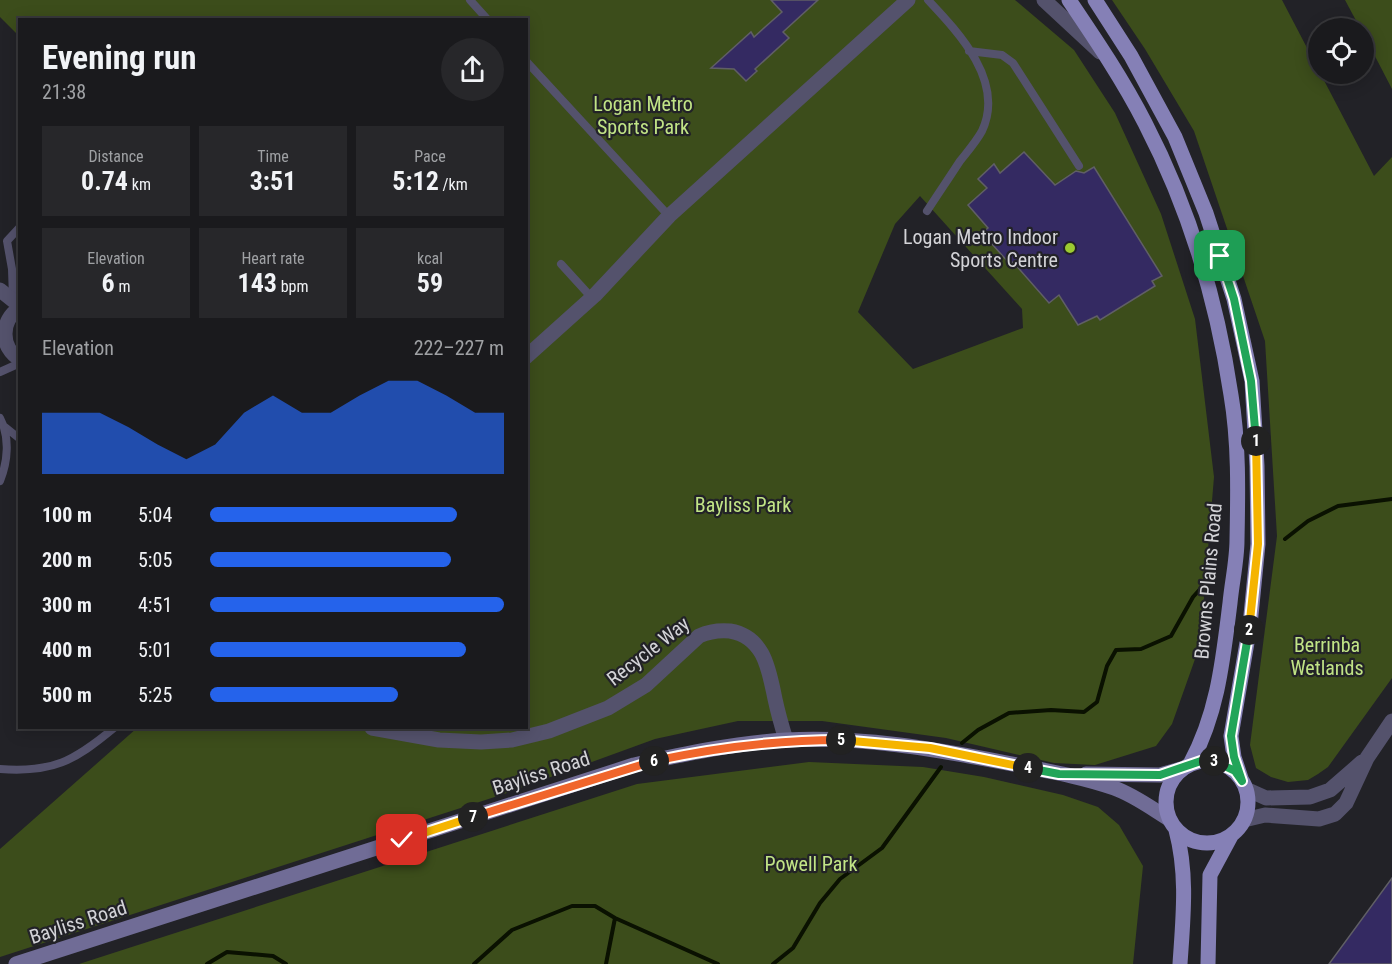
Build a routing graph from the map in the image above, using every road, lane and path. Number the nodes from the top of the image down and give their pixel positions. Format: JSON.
{"nodes":[{"id":1,"x":470,"y":0,"type":"edge"},
{"id":2,"x":908,"y":0,"type":"edge"},
{"id":3,"x":928,"y":0,"type":"edge"},
{"id":4,"x":1044,"y":0,"type":"edge"},
{"id":5,"x":1069,"y":0,"type":"edge"},
{"id":6,"x":1095,"y":0,"type":"edge"},
{"id":7,"x":486,"y":18,"type":"edge"},
{"id":8,"x":969,"y":51,"type":"junction"},
{"id":9,"x":1110,"y":62,"type":"junction"},
{"id":10,"x":528,"y":63,"type":"edge"},
{"id":11,"x":1079,"y":166,"type":"dead end"},
{"id":12,"x":927,"y":211,"type":"dead end"},
{"id":13,"x":669,"y":216,"type":"junction"},
{"id":14,"x":18,"y":229,"type":"edge"},
{"id":15,"x":561,"y":264,"type":"dead end"},
{"id":16,"x":592,"y":298,"type":"junction"},
{"id":17,"x":13,"y":301,"type":"edge"},
{"id":18,"x":1,"y":334,"type":"edge"},
{"id":19,"x":528,"y":355,"type":"edge"},
{"id":20,"x":18,"y":359,"type":"edge"},
{"id":21,"x":18,"y":364,"type":"edge"},
{"id":22,"x":2,"y":370,"type":"edge"},
{"id":23,"x":0,"y":418,"type":"edge"},
{"id":24,"x":3,"y":426,"type":"junction"},
{"id":25,"x":18,"y":437,"type":"edge"},
{"id":26,"x":0,"y":481,"type":"edge"},
{"id":27,"x":1392,"y":721,"type":"edge"},
{"id":28,"x":113,"y":729,"type":"edge"},
{"id":29,"x":394,"y":729,"type":"edge"},
{"id":30,"x":786,"y":740,"type":"junction"},
{"id":31,"x":1367,"y":758,"type":"junction"},
{"id":32,"x":1185,"y":766,"type":"junction"},
{"id":33,"x":0,"y":769,"type":"edge"},
{"id":34,"x":1059,"y":774,"type":"junction"},
{"id":35,"x":1244,"y":785,"type":"junction"},
{"id":36,"x":1244,"y":820,"type":"junction"},
{"id":37,"x":1172,"y":825,"type":"junction"},
{"id":38,"x":1231,"y":836,"type":"junction"},
{"id":39,"x":16,"y":964,"type":"edge"},
{"id":40,"x":1180,"y":964,"type":"edge"},
{"id":41,"x":1208,"y":964,"type":"edge"}],
"edges":[{"from":1,"to":7,"type":"lane"},
{"from":2,"to":13,"type":"street"},
{"from":3,"to":8,"type":"lane"},
{"from":4,"to":9,"type":"street"},
{"from":5,"to":9,"type":"main road","name":"Browns Plains Road"},
{"from":6,"to":35,"type":"main road"},
{"from":8,"to":11,"type":"lane"},
{"from":8,"to":12,"type":"lane"},
{"from":9,"to":32,"type":"main road","name":"Browns Plains Road"},
{"from":10,"to":13,"type":"lane"},
{"from":13,"to":16,"type":"street"},
{"from":14,"to":17,"type":"lane"},
{"from":15,"to":16,"type":"lane"},
{"from":16,"to":19,"type":"street"},
{"from":17,"to":18,"type":"street"},
{"from":18,"to":20,"type":"street"},
{"from":21,"to":22,"type":"lane"},
{"from":23,"to":24,"type":"lane"},
{"from":24,"to":25,"type":"lane"},
{"from":24,"to":26,"type":"lane"},
{"from":27,"to":31,"type":"street"},
{"from":28,"to":33,"type":"lane"},
{"from":29,"to":30,"type":"street","name":"Recycle Way"},
{"from":30,"to":34,"type":"street","name":"Bayliss Road"},
{"from":30,"to":39,"type":"street","name":"Bayliss Road"},
{"from":31,"to":35,"type":"street"},
{"from":31,"to":36,"type":"street"},
{"from":32,"to":34,"type":"street","name":"Bayliss Road"},
{"from":32,"to":35,"type":"main road"},
{"from":32,"to":37,"type":"main road"},
{"from":34,"to":37,"type":"street","name":"Bayliss Road"},
{"from":35,"to":36,"type":"main road"},
{"from":36,"to":38,"type":"main road"},
{"from":37,"to":38,"type":"main road"},
{"from":37,"to":40,"type":"main road"},
{"from":38,"to":41,"type":"main road"}]}
